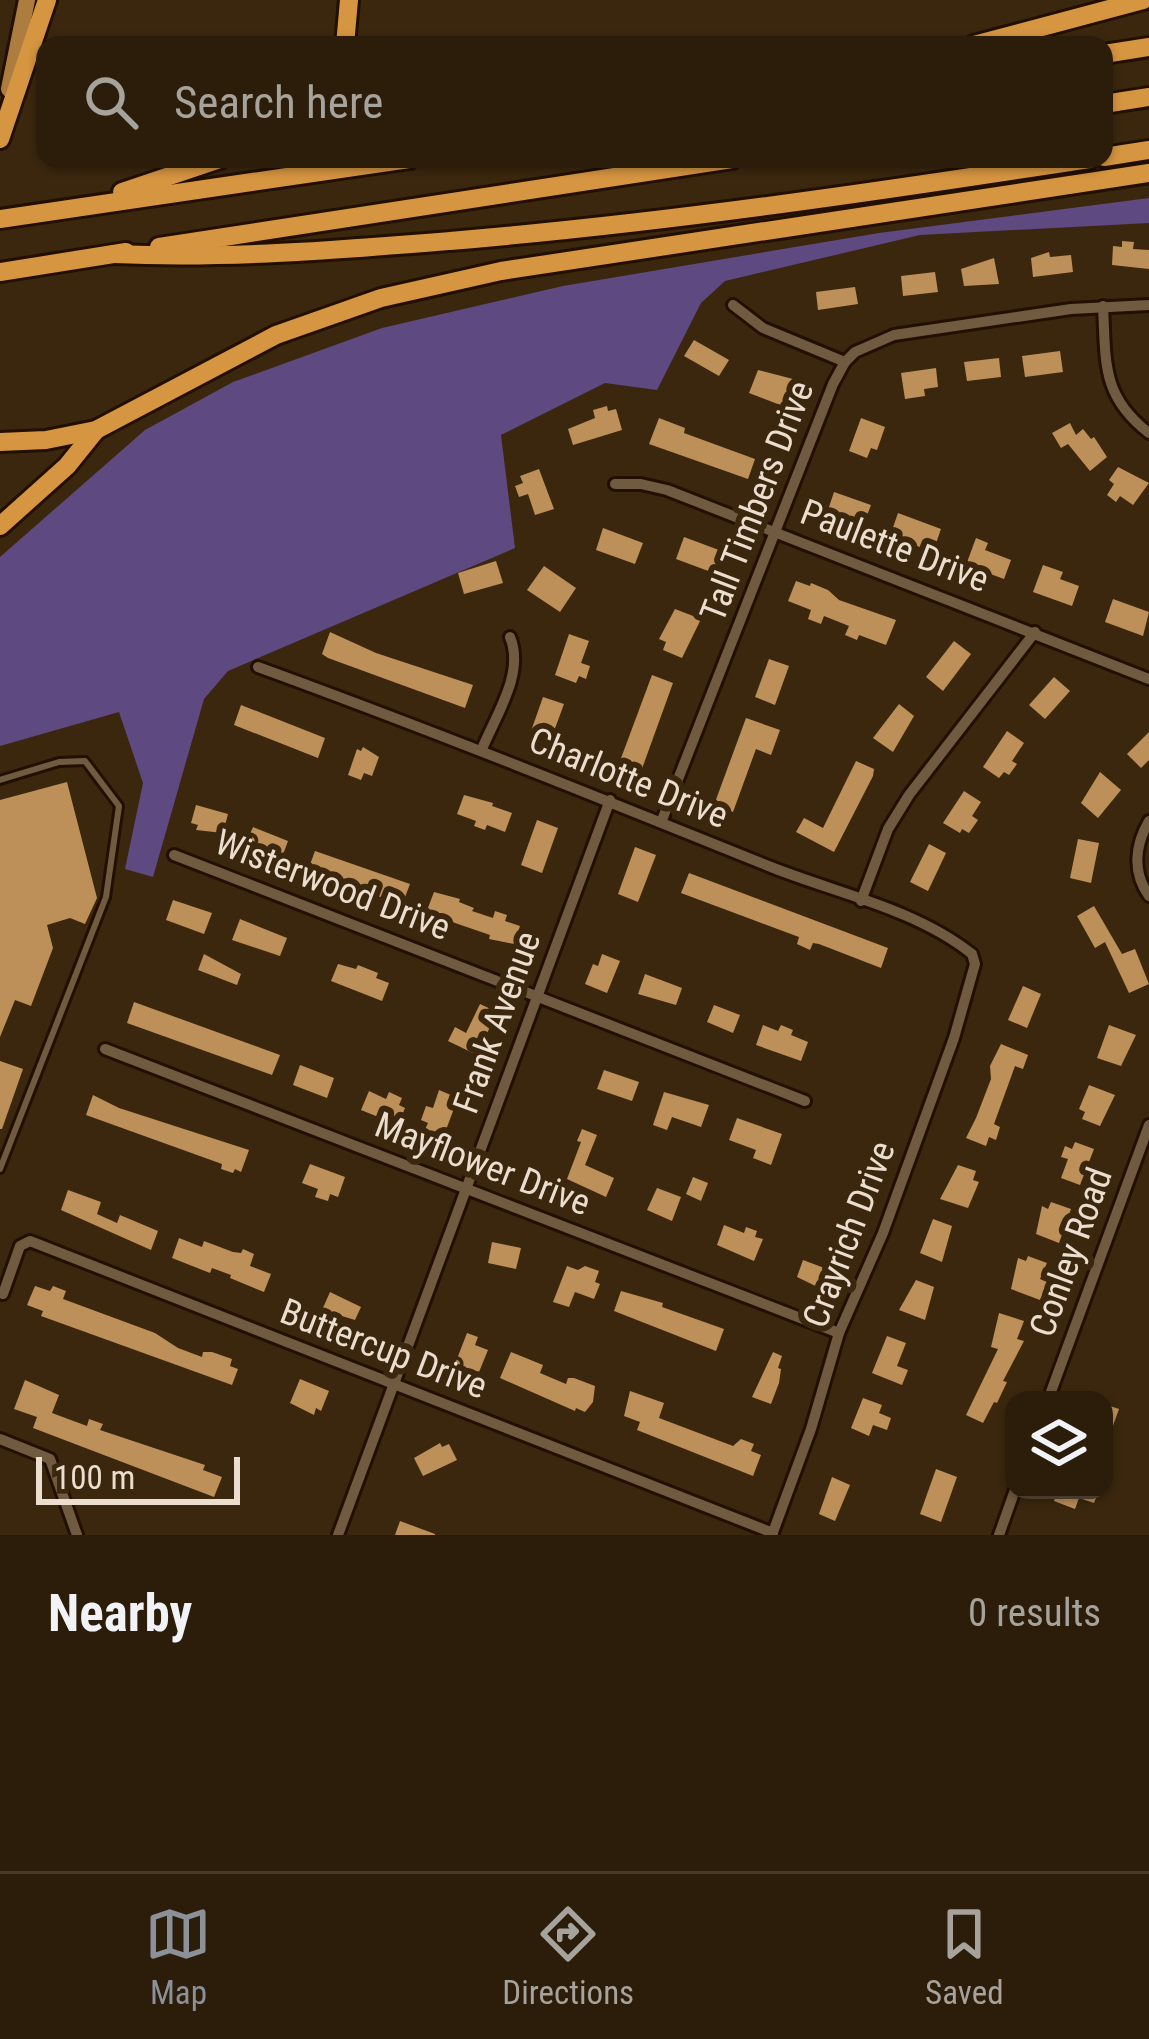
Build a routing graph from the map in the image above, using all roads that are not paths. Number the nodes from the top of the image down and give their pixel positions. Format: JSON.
{"nodes":[{"id":1,"x":27,"y":0,"type":"edge"},
{"id":2,"x":47,"y":0,"type":"edge"},
{"id":3,"x":349,"y":0,"type":"edge"},
{"id":4,"x":1143,"y":0,"type":"edge"},
{"id":5,"x":345,"y":36,"type":"edge"},
{"id":6,"x":1008,"y":36,"type":"edge"},
{"id":7,"x":1149,"y":47,"type":"edge"},
{"id":8,"x":1113,"y":53,"type":"edge"},
{"id":9,"x":1149,"y":97,"type":"edge"},
{"id":10,"x":1113,"y":103,"type":"edge"},
{"id":11,"x":0,"y":135,"type":"edge"},
{"id":12,"x":1149,"y":150,"type":"edge"},
{"id":13,"x":1113,"y":156,"type":"edge"},
{"id":14,"x":193,"y":168,"type":"edge"},
{"id":15,"x":349,"y":168,"type":"edge"},
{"id":16,"x":673,"y":168,"type":"edge"},
{"id":17,"x":1030,"y":168,"type":"edge"},
{"id":18,"x":1149,"y":173,"type":"edge"},
{"id":19,"x":62,"y":211,"type":"junction"},
{"id":20,"x":0,"y":219,"type":"edge"},
{"id":21,"x":114,"y":254,"type":"junction"},
{"id":22,"x":0,"y":272,"type":"edge"},
{"id":23,"x":734,"y":305,"type":"dead end"},
{"id":24,"x":1149,"y":305,"type":"edge"},
{"id":25,"x":1102,"y":306,"type":"junction"},
{"id":26,"x":845,"y":362,"type":"junction"},
{"id":27,"x":97,"y":430,"type":"junction"},
{"id":28,"x":1149,"y":433,"type":"edge"},
{"id":29,"x":0,"y":442,"type":"edge"},
{"id":30,"x":615,"y":484,"type":"dead end"},
{"id":31,"x":0,"y":526,"type":"edge"},
{"id":32,"x":774,"y":530,"type":"junction"},
{"id":33,"x":1035,"y":632,"type":"junction"},
{"id":34,"x":510,"y":637,"type":"dead end"},
{"id":35,"x":258,"y":667,"type":"dead end"},
{"id":36,"x":1149,"y":680,"type":"edge"},
{"id":37,"x":482,"y":748,"type":"junction"},
{"id":38,"x":0,"y":780,"type":"edge"},
{"id":39,"x":610,"y":800,"type":"junction"},
{"id":40,"x":662,"y":820,"type":"junction"},
{"id":41,"x":1149,"y":821,"type":"edge"},
{"id":42,"x":174,"y":855,"type":"dead end"},
{"id":43,"x":1149,"y":896,"type":"edge"},
{"id":44,"x":861,"y":901,"type":"junction"},
{"id":45,"x":972,"y":954,"type":"joint"},
{"id":46,"x":538,"y":995,"type":"junction"},
{"id":47,"x":105,"y":1049,"type":"dead end"},
{"id":48,"x":805,"y":1101,"type":"dead end"},
{"id":49,"x":1149,"y":1125,"type":"edge"},
{"id":50,"x":0,"y":1169,"type":"edge"},
{"id":51,"x":467,"y":1187,"type":"junction"},
{"id":52,"x":3,"y":1294,"type":"edge"},
{"id":53,"x":839,"y":1333,"type":"junction"},
{"id":54,"x":394,"y":1384,"type":"junction"},
{"id":55,"x":1051,"y":1391,"type":"edge"},
{"id":56,"x":0,"y":1439,"type":"edge"},
{"id":57,"x":1012,"y":1499,"type":"edge"},
{"id":58,"x":772,"y":1534,"type":"edge"},
{"id":59,"x":76,"y":1535,"type":"edge"},
{"id":60,"x":338,"y":1535,"type":"edge"},
{"id":61,"x":999,"y":1535,"type":"edge"}],
"edges":[{"from":1,"to":11,"type":"main road"},
{"from":2,"to":11,"type":"highway"},
{"from":3,"to":5,"type":"highway"},
{"from":4,"to":6,"type":"highway"},
{"from":7,"to":8,"type":"highway"},
{"from":9,"to":10,"type":"highway"},
{"from":12,"to":13,"type":"highway"},
{"from":14,"to":19,"type":"highway"},
{"from":15,"to":19,"type":"highway"},
{"from":16,"to":21,"type":"highway"},
{"from":17,"to":21,"type":"highway"},
{"from":18,"to":27,"type":"highway"},
{"from":19,"to":20,"type":"highway"},
{"from":21,"to":22,"type":"highway"},
{"from":23,"to":26,"type":"street"},
{"from":24,"to":25,"type":"street","name":"Tall Timbers Drive"},
{"from":25,"to":26,"type":"street","name":"Tall Timbers Drive"},
{"from":25,"to":28,"type":"street"},
{"from":26,"to":32,"type":"street","name":"Tall Timbers Drive"},
{"from":27,"to":29,"type":"highway"},
{"from":27,"to":31,"type":"highway"},
{"from":30,"to":32,"type":"street","name":"Paulette Drive"},
{"from":32,"to":33,"type":"street","name":"Paulette Drive"},
{"from":32,"to":40,"type":"street","name":"Tall Timbers Drive"},
{"from":33,"to":36,"type":"street","name":"Paulette Drive"},
{"from":33,"to":44,"type":"street"},
{"from":34,"to":37,"type":"street"},
{"from":35,"to":37,"type":"street","name":"Charlotte Drive"},
{"from":37,"to":39,"type":"street","name":"Charlotte Drive"},
{"from":38,"to":50,"type":"lane"},
{"from":39,"to":40,"type":"street","name":"Charlotte Drive"},
{"from":39,"to":46,"type":"street","name":"Frank Avenue"},
{"from":40,"to":44,"type":"street","name":"Charlotte Drive"},
{"from":41,"to":43,"type":"street"},
{"from":42,"to":46,"type":"street","name":"Wisterwood Drive"},
{"from":44,"to":45,"type":"street","name":"Charlotte Drive"},
{"from":45,"to":53,"type":"street","name":"Crayrich Drive"},
{"from":46,"to":48,"type":"street","name":"Wisterwood Drive"},
{"from":46,"to":51,"type":"street","name":"Frank Avenue"},
{"from":47,"to":51,"type":"street","name":"Mayflower Drive"},
{"from":49,"to":55,"type":"street","name":"Conley Road"},
{"from":51,"to":53,"type":"street","name":"Mayflower Drive"},
{"from":51,"to":54,"type":"street","name":"Frank Avenue"},
{"from":52,"to":54,"type":"street","name":"Buttercup Drive"},
{"from":53,"to":58,"type":"street","name":"Crayrich Drive"},
{"from":54,"to":58,"type":"street","name":"Buttercup Drive"},
{"from":54,"to":60,"type":"street","name":"Frank Avenue"},
{"from":56,"to":59,"type":"street"},
{"from":57,"to":61,"type":"street"}]}
